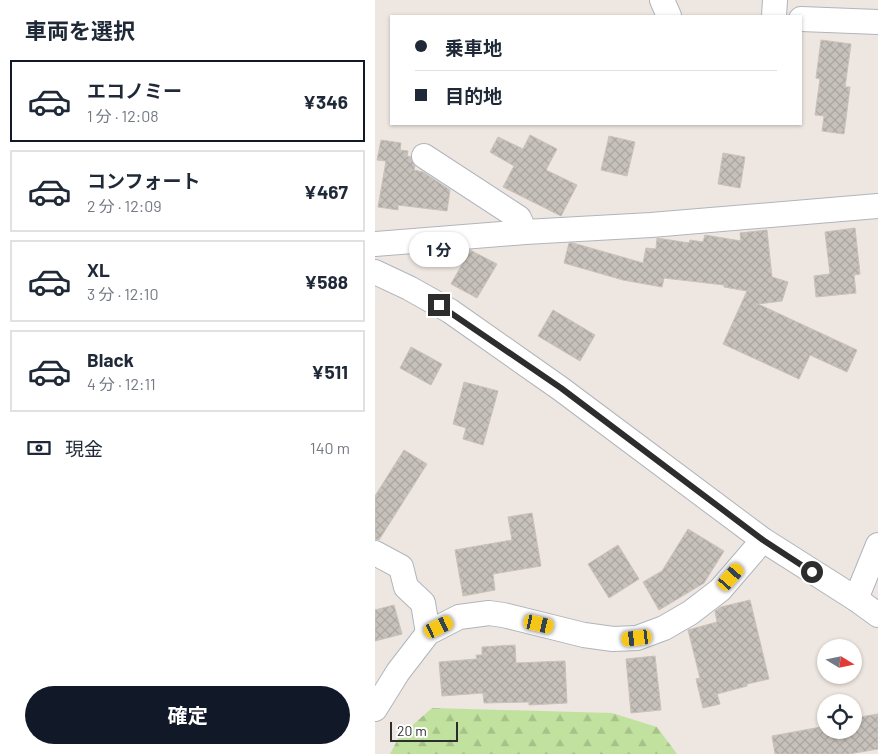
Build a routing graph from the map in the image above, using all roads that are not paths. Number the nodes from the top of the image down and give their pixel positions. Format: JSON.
{"nodes":[{"id":1,"x":662,"y":0,"type":"edge"},
{"id":2,"x":775,"y":0,"type":"edge"},
{"id":3,"x":669,"y":15,"type":"edge"},
{"id":4,"x":774,"y":15,"type":"edge"},
{"id":5,"x":802,"y":19,"type":"edge"},
{"id":6,"x":878,"y":22,"type":"edge"},
{"id":7,"x":424,"y":156,"type":"dead end"},
{"id":8,"x":878,"y":206,"type":"edge"},
{"id":9,"x":525,"y":232,"type":"junction"},
{"id":10,"x":375,"y":244,"type":"edge"},
{"id":11,"x":375,"y":272,"type":"edge"},
{"id":12,"x":763,"y":540,"type":"junction"},
{"id":13,"x":878,"y":545,"type":"edge"},
{"id":14,"x":375,"y":553,"type":"edge"},
{"id":15,"x":856,"y":599,"type":"junction"},
{"id":16,"x":878,"y":615,"type":"edge"},
{"id":17,"x":428,"y":633,"type":"junction"},
{"id":18,"x":375,"y":709,"type":"edge"}],
"edges":[{"from":1,"to":3,"type":"street"},
{"from":2,"to":4,"type":"street"},
{"from":5,"to":6,"type":"street"},
{"from":7,"to":9,"type":"street"},
{"from":8,"to":9,"type":"street"},
{"from":9,"to":10,"type":"street"},
{"from":11,"to":12,"type":"street"},
{"from":12,"to":15,"type":"street"},
{"from":12,"to":17,"type":"street"},
{"from":13,"to":15,"type":"street"},
{"from":14,"to":17,"type":"street"},
{"from":15,"to":16,"type":"street"},
{"from":17,"to":18,"type":"street"}]}
